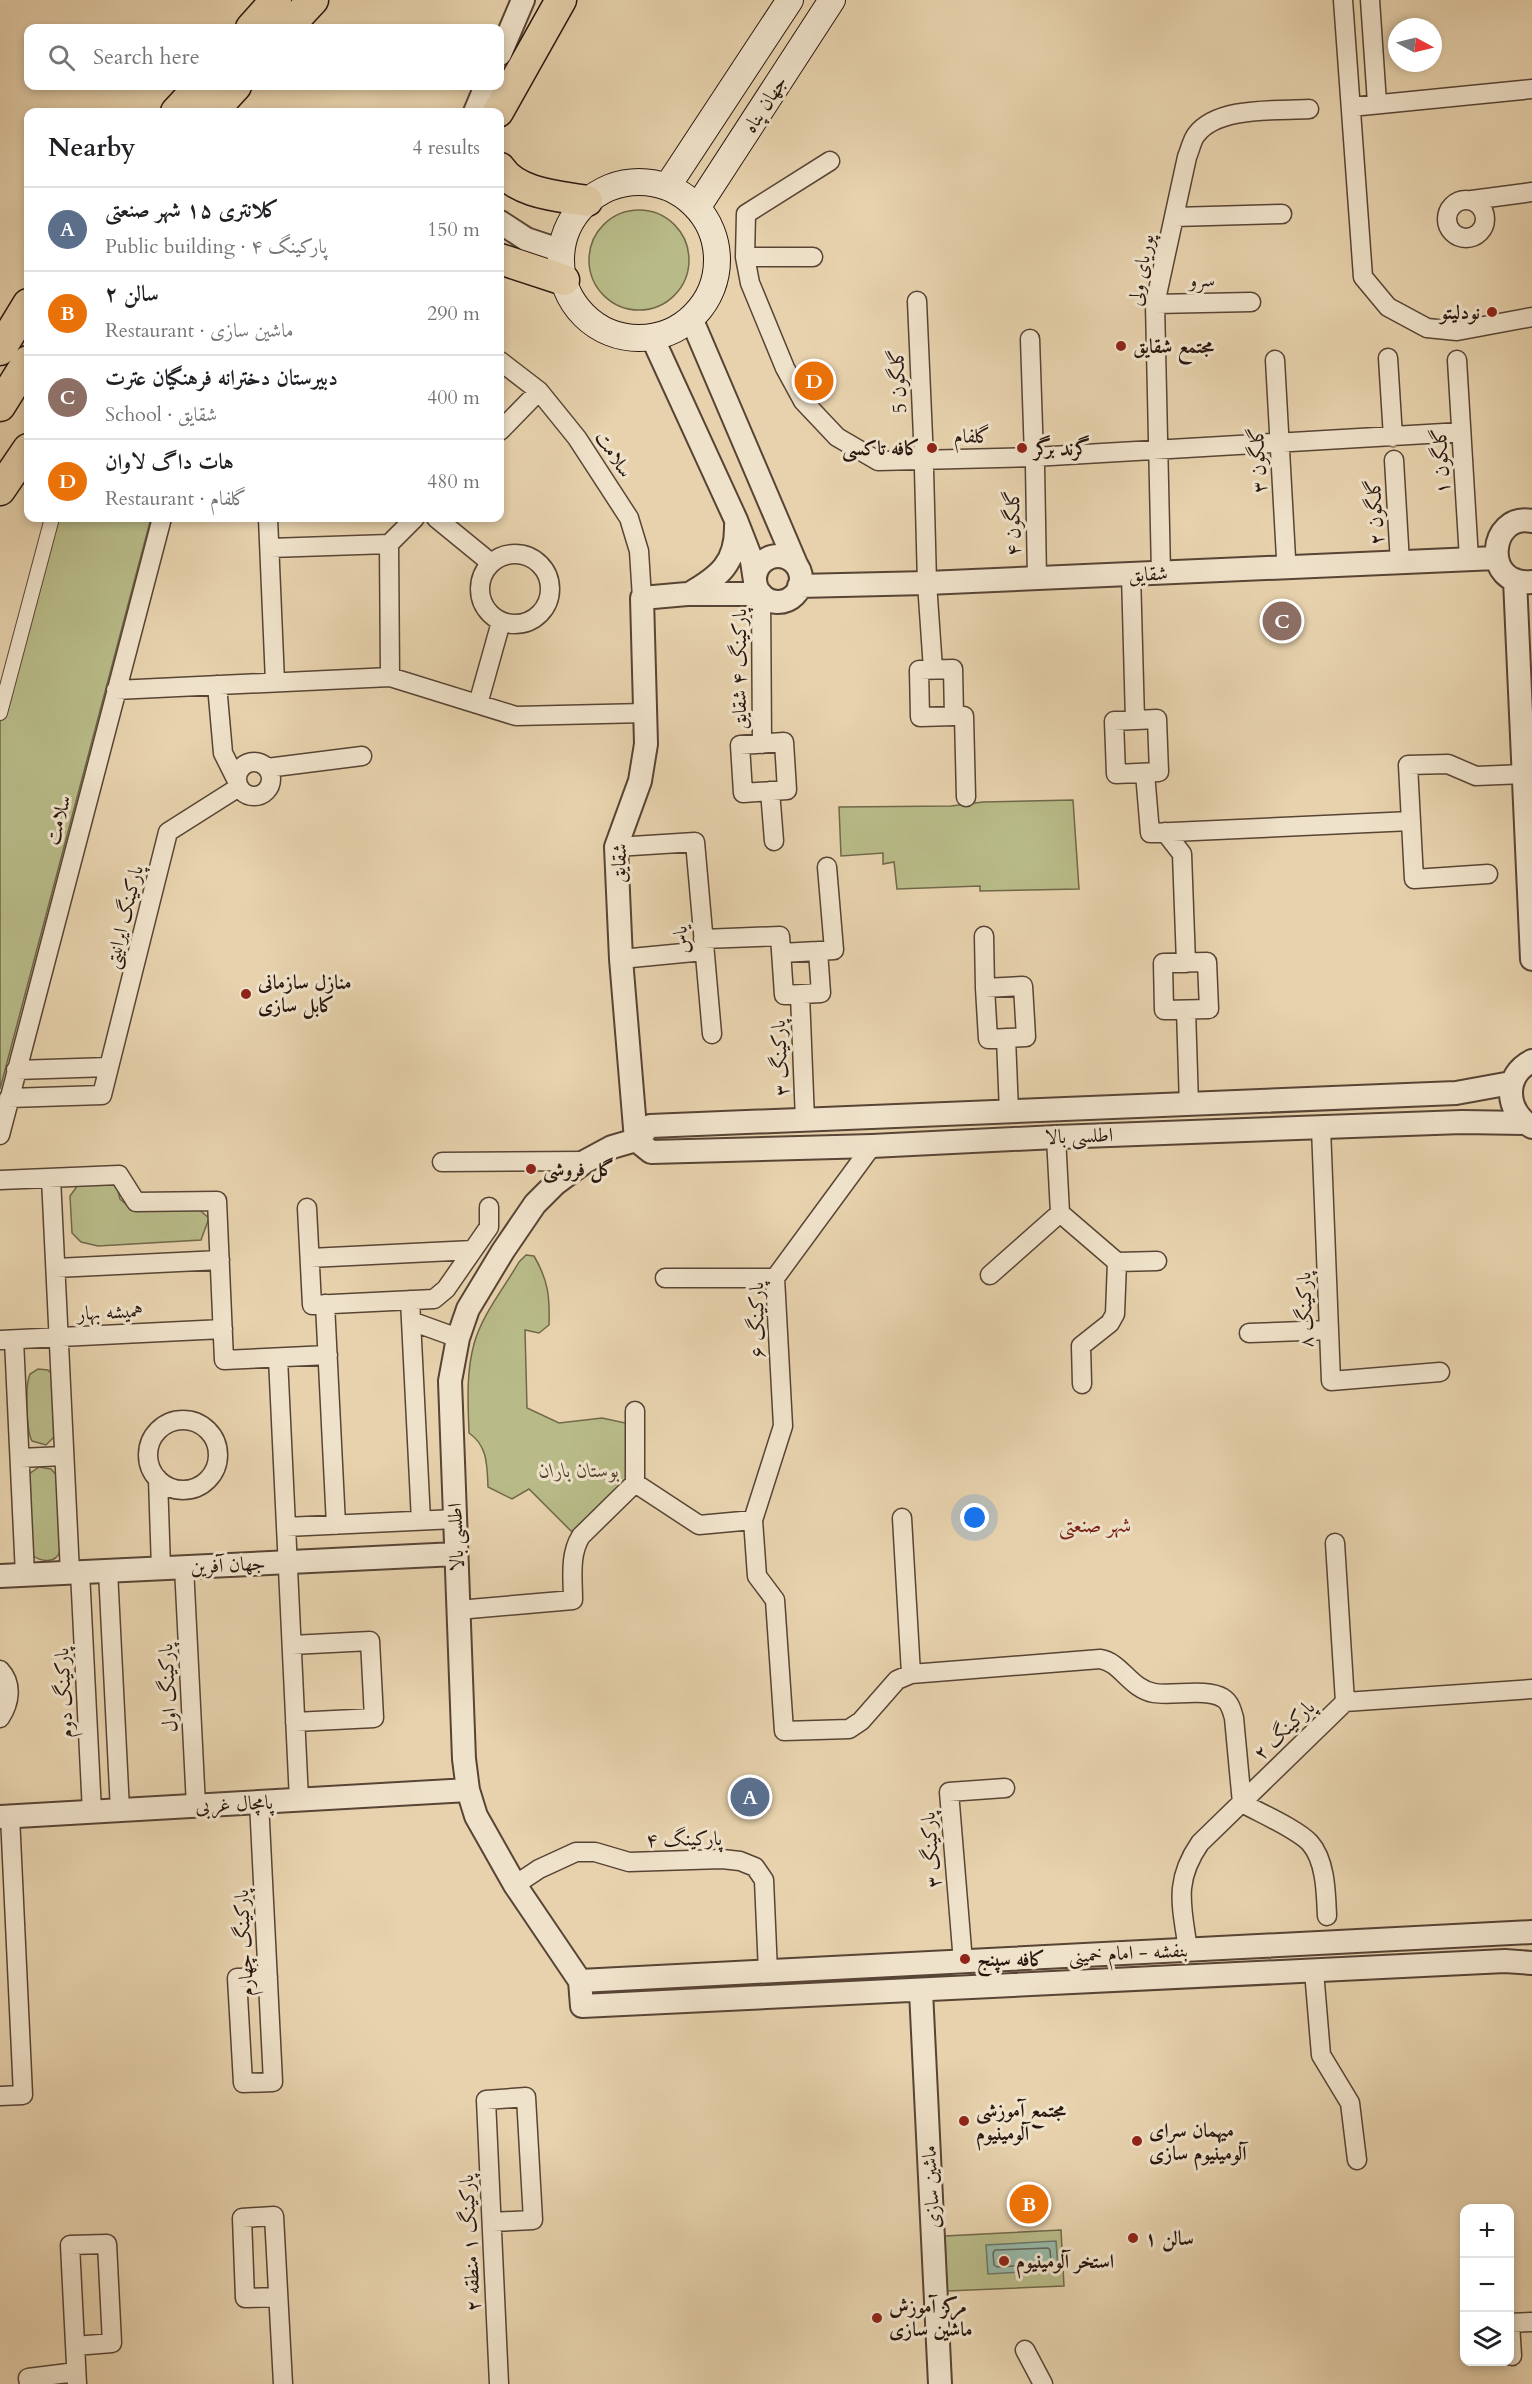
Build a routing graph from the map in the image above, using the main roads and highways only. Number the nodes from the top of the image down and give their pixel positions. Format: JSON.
{"nodes":[{"id":1,"x":276,"y":0,"type":"edge"},
{"id":2,"x":313,"y":0,"type":"edge"},
{"id":3,"x":561,"y":0,"type":"edge"},
{"id":4,"x":790,"y":0,"type":"edge"},
{"id":5,"x":831,"y":0,"type":"edge"},
{"id":6,"x":255,"y":24,"type":"edge"},
{"id":7,"x":291,"y":24,"type":"edge"},
{"id":8,"x":196,"y":90,"type":"edge"},
{"id":9,"x":232,"y":90,"type":"edge"},
{"id":10,"x":180,"y":108,"type":"edge"},
{"id":11,"x":216,"y":108,"type":"edge"},
{"id":12,"x":500,"y":108,"type":"edge"},
{"id":13,"x":504,"y":175,"type":"edge"},
{"id":14,"x":667,"y":187,"type":"junction"},
{"id":15,"x":587,"y":201,"type":"junction"},
{"id":16,"x":697,"y":208,"type":"junction"},
{"id":17,"x":504,"y":259,"type":"edge"},
{"id":18,"x":563,"y":266,"type":"junction"},
{"id":19,"x":24,"y":311,"type":"edge"},
{"id":20,"x":0,"y":350,"type":"edge"},
{"id":21,"x":24,"y":367,"type":"edge"},
{"id":22,"x":0,"y":406,"type":"edge"},
{"id":23,"x":24,"y":455,"type":"edge"},
{"id":24,"x":0,"y":490,"type":"edge"}],
"edges":[{"from":1,"to":6,"type":"highway"},
{"from":2,"to":7,"type":"highway"},
{"from":3,"to":12,"type":"highway"},
{"from":4,"to":14,"type":"main road","name":"جهان پناه"},
{"from":5,"to":16,"type":"main road","name":"جهان پناه"},
{"from":8,"to":10,"type":"highway"},
{"from":9,"to":11,"type":"highway"},
{"from":13,"to":15,"type":"highway"},
{"from":14,"to":15,"type":"main road"},
{"from":14,"to":16,"type":"main road"},
{"from":15,"to":18,"type":"main road"},
{"from":16,"to":18,"type":"main road"},
{"from":17,"to":18,"type":"highway"},
{"from":19,"to":20,"type":"highway"},
{"from":21,"to":22,"type":"highway"},
{"from":23,"to":24,"type":"highway"}]}
